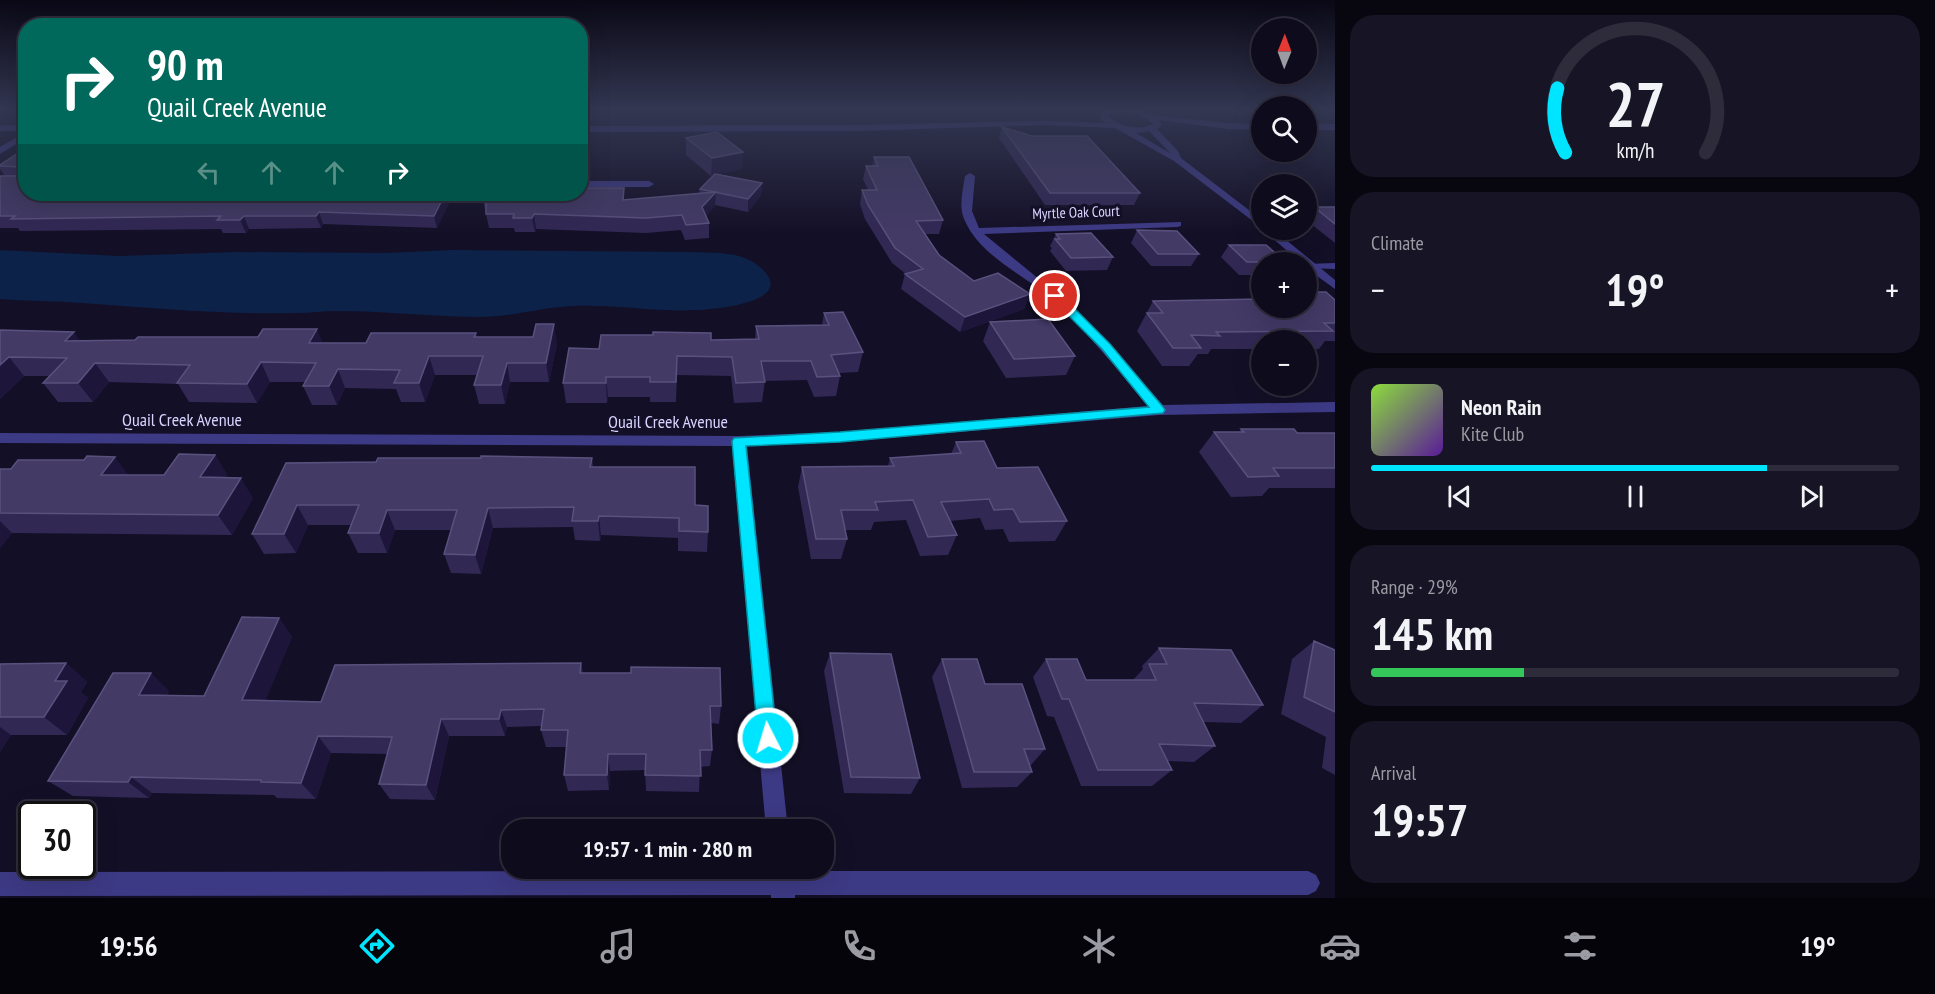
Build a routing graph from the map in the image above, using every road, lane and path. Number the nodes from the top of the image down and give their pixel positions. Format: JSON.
{"nodes":[{"id":1,"x":1159,"y":151,"type":"edge"},
{"id":2,"x":1173,"y":151,"type":"edge"},
{"id":3,"x":1177,"y":159,"type":"junction"},
{"id":4,"x":970,"y":176,"type":"dead end"},
{"id":5,"x":588,"y":184,"type":"edge"},
{"id":6,"x":649,"y":184,"type":"dead end"},
{"id":7,"x":1251,"y":216,"type":"edge"},
{"id":8,"x":1177,"y":224,"type":"dead end"},
{"id":9,"x":976,"y":231,"type":"junction"},
{"id":10,"x":1280,"y":240,"type":"edge"},
{"id":11,"x":1294,"y":252,"type":"edge"},
{"id":12,"x":1317,"y":266,"type":"edge"},
{"id":13,"x":1335,"y":266,"type":"edge"},
{"id":14,"x":1317,"y":271,"type":"edge"},
{"id":15,"x":1335,"y":286,"type":"edge"},
{"id":16,"x":1335,"y":407,"type":"edge"},
{"id":17,"x":1159,"y":410,"type":"junction"},
{"id":18,"x":0,"y":438,"type":"edge"},
{"id":19,"x":739,"y":441,"type":"junction"},
{"id":20,"x":776,"y":819,"type":"edge"},
{"id":21,"x":1308,"y":883,"type":"dead end"},
{"id":22,"x":0,"y":884,"type":"edge"},
{"id":23,"x":782,"y":884,"type":"edge"}],
"edges":[{"from":1,"to":3,"type":"street"},
{"from":2,"to":3,"type":"street"},
{"from":3,"to":7,"type":"street"},
{"from":4,"to":9,"type":"street"},
{"from":5,"to":6,"type":"street"},
{"from":8,"to":9,"type":"street","name":"Myrtle Oak Court"},
{"from":9,"to":17,"type":"street"},
{"from":10,"to":11,"type":"street"},
{"from":12,"to":13,"type":"street"},
{"from":14,"to":15,"type":"street"},
{"from":16,"to":17,"type":"street","name":"Quail Creek Avenue"},
{"from":17,"to":19,"type":"street","name":"Quail Creek Avenue"},
{"from":18,"to":19,"type":"street","name":"Quail Creek Avenue"},
{"from":19,"to":20,"type":"street"},
{"from":21,"to":23,"type":"street"},
{"from":22,"to":23,"type":"street"}]}
